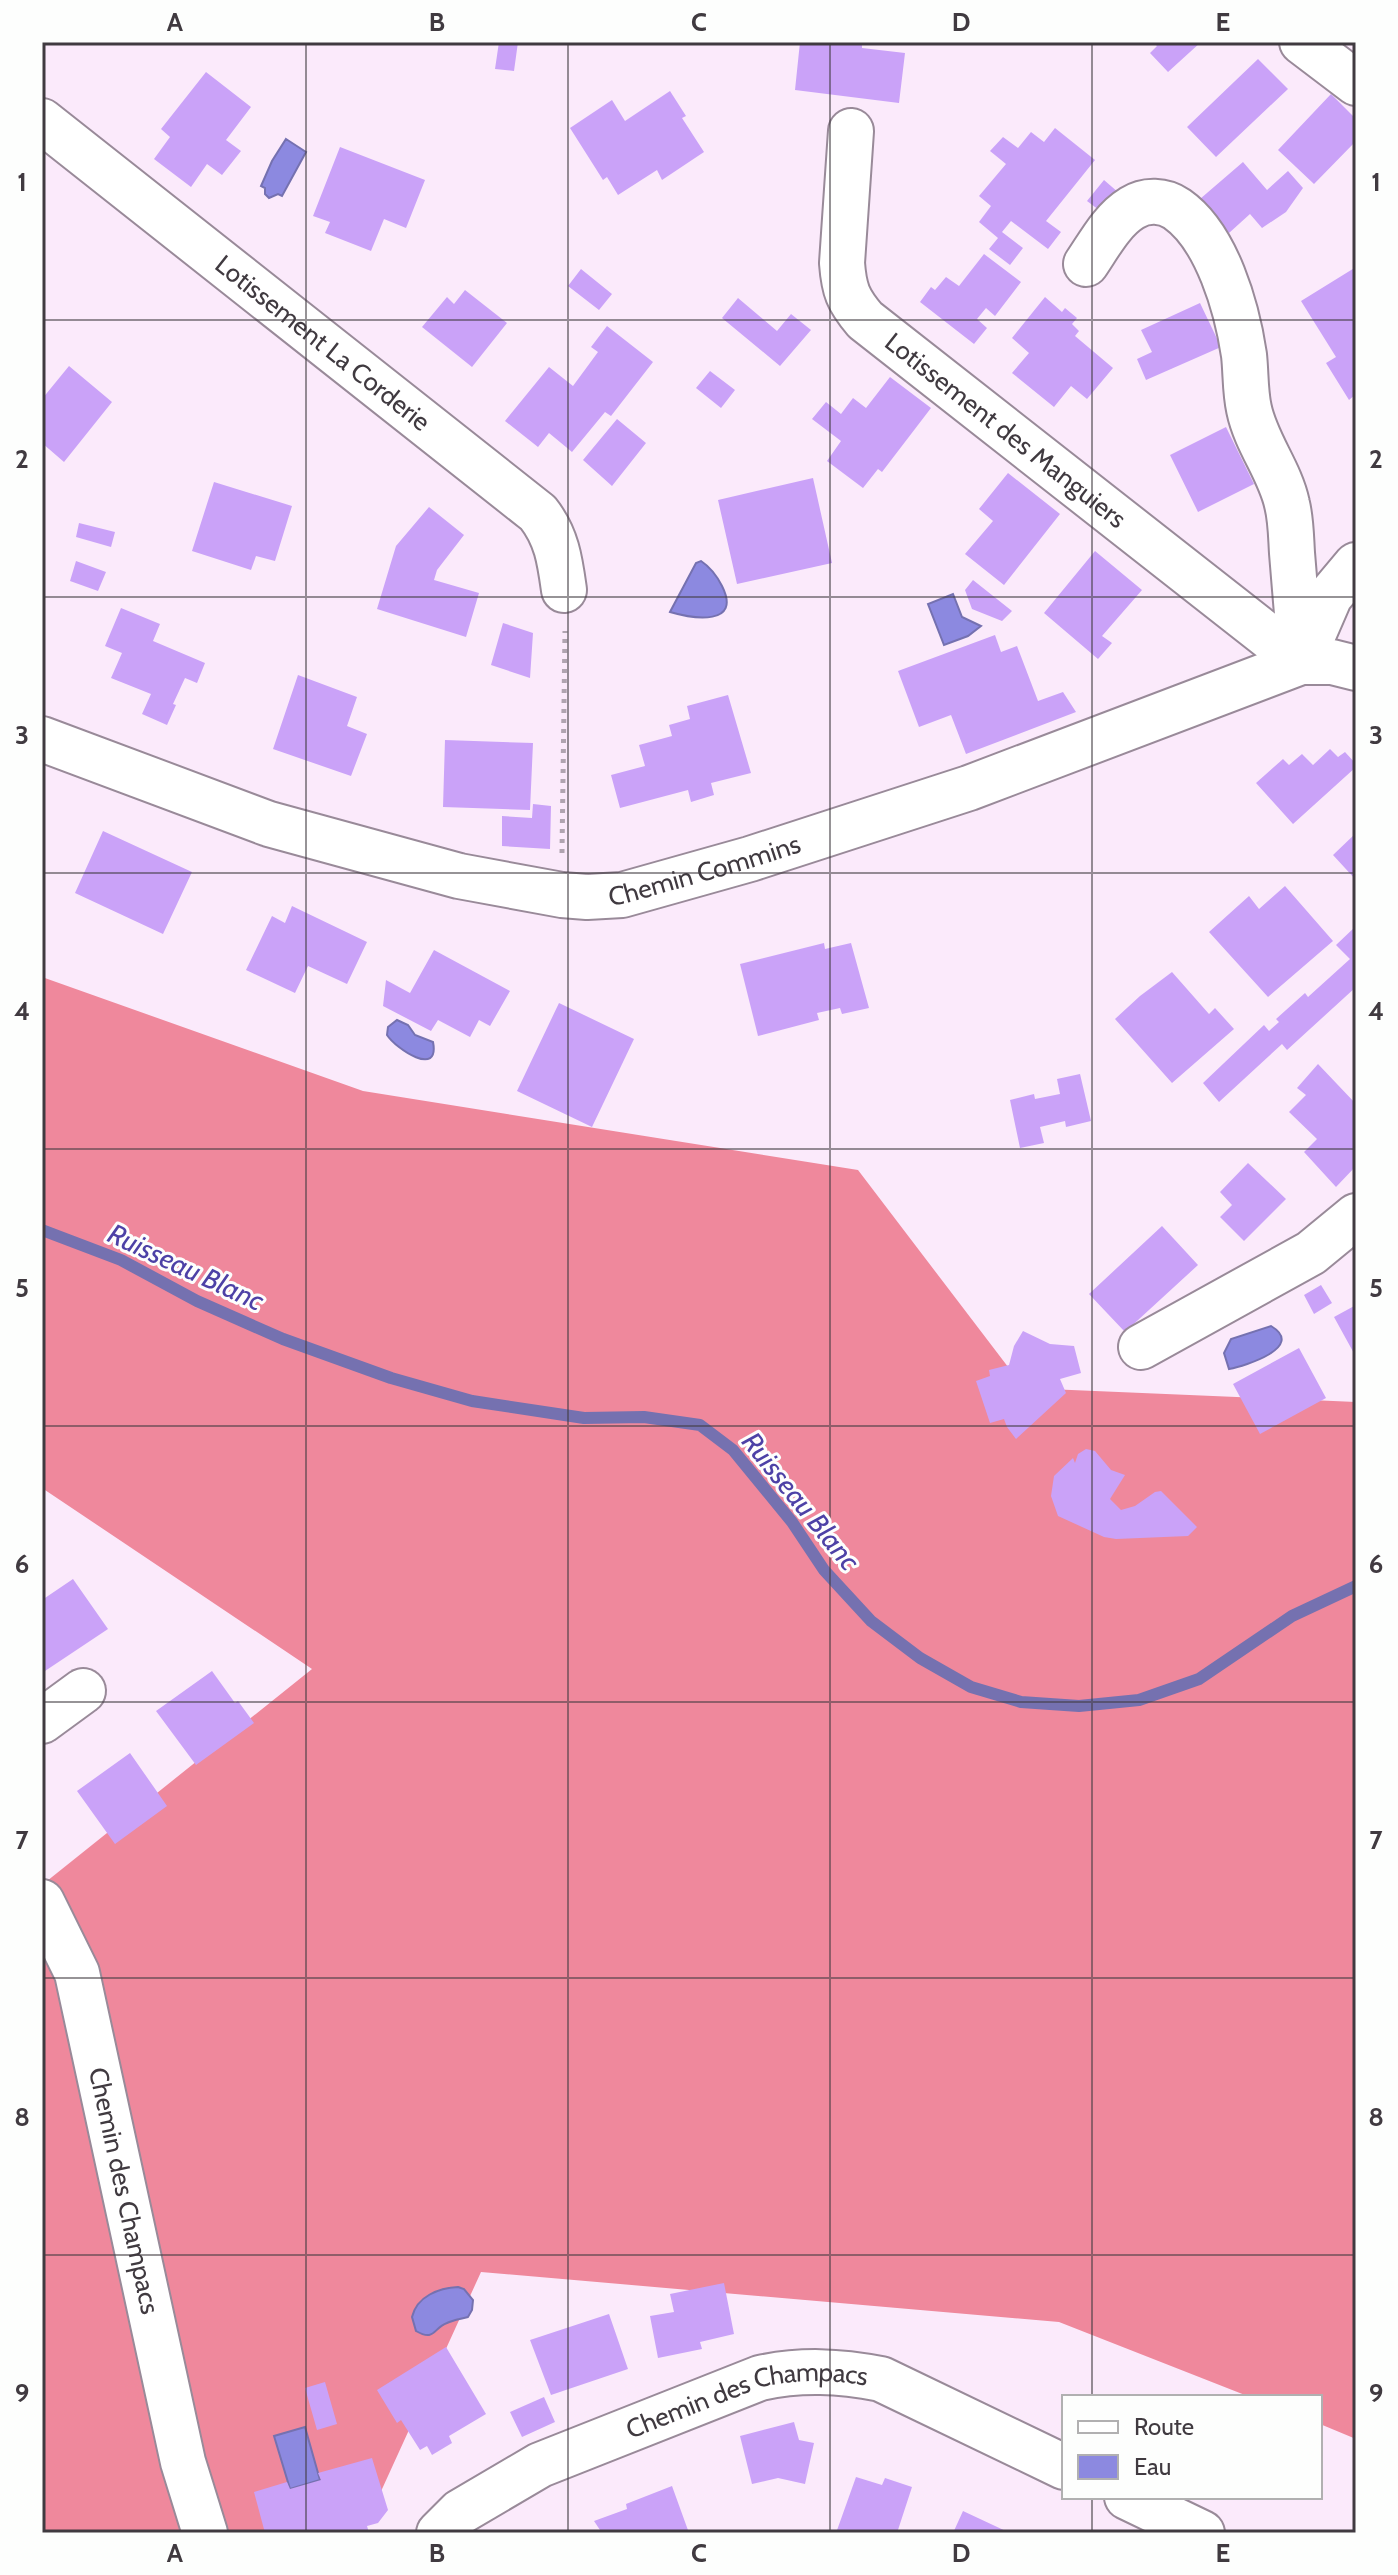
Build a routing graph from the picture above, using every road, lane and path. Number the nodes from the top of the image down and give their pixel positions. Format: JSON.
{"nodes":[{"id":1,"x":1302,"y":42,"type":"edge"},
{"id":2,"x":1356,"y":83,"type":"edge"},
{"id":3,"x":42,"y":121,"type":"edge"},
{"id":4,"x":851,"y":131,"type":"dead end"},
{"id":5,"x":1086,"y":264,"type":"dead end"},
{"id":6,"x":1356,"y":565,"type":"edge"},
{"id":7,"x":564,"y":590,"type":"joint"},
{"id":8,"x":1301,"y":662,"type":"junction"},
{"id":9,"x":1356,"y":668,"type":"edge"},
{"id":10,"x":42,"y":739,"type":"edge"},
{"id":11,"x":562,"y":895,"type":"junction"},
{"id":12,"x":1356,"y":1216,"type":"edge"},
{"id":13,"x":1141,"y":1347,"type":"dead end"},
{"id":14,"x":83,"y":1691,"type":"dead end"},
{"id":15,"x":42,"y":1721,"type":"edge"},
{"id":16,"x":42,"y":1902,"type":"edge"},
{"id":17,"x":1062,"y":2466,"type":"edge"},
{"id":18,"x":1131,"y":2499,"type":"edge"},
{"id":19,"x":205,"y":2533,"type":"edge"},
{"id":20,"x":439,"y":2533,"type":"edge"},
{"id":21,"x":1202,"y":2533,"type":"edge"}],
"edges":[{"from":1,"to":2,"type":"street"},
{"from":3,"to":7,"type":"street","name":"Lotissement La Corderie"},
{"from":4,"to":8,"type":"street","name":"Lotissement des Manguiers"},
{"from":5,"to":8,"type":"street"},
{"from":6,"to":8,"type":"street"},
{"from":7,"to":11,"type":"path"},
{"from":8,"to":9,"type":"street","name":"Chemin Commins"},
{"from":8,"to":11,"type":"street","name":"Chemin Commins"},
{"from":10,"to":11,"type":"street","name":"Chemin Commins"},
{"from":12,"to":13,"type":"street"},
{"from":14,"to":15,"type":"street"},
{"from":16,"to":19,"type":"street","name":"Chemin des Champacs"},
{"from":17,"to":20,"type":"street","name":"Chemin des Champacs"},
{"from":18,"to":21,"type":"street"}]}
